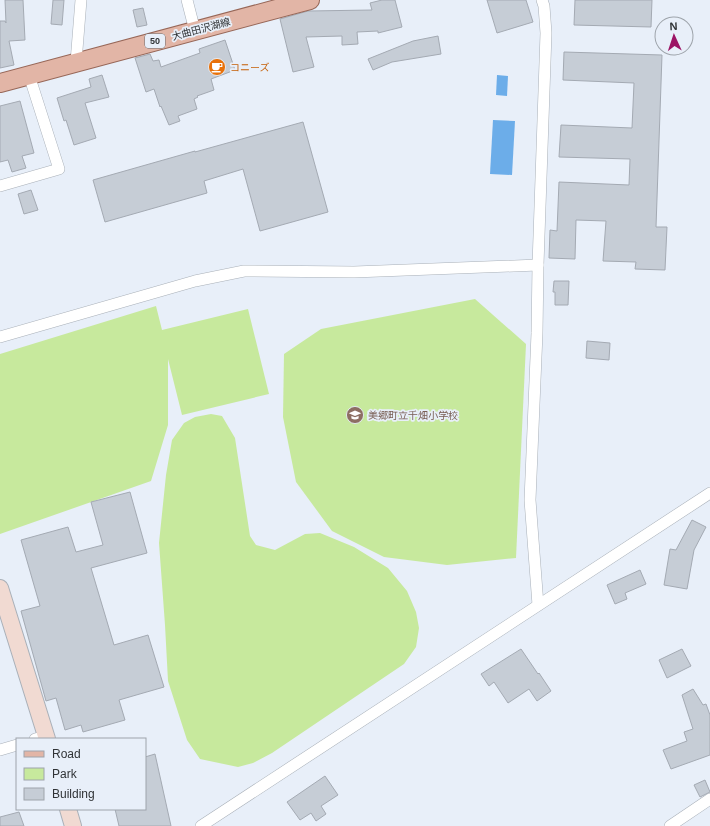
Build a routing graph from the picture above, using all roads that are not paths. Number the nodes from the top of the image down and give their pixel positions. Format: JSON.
{"nodes":[{"id":1,"x":81,"y":0,"type":"edge"},
{"id":2,"x":187,"y":0,"type":"edge"},
{"id":3,"x":310,"y":0,"type":"edge"},
{"id":4,"x":542,"y":0,"type":"edge"},
{"id":5,"x":195,"y":31,"type":"junction"},
{"id":6,"x":76,"y":62,"type":"junction"},
{"id":7,"x":29,"y":75,"type":"junction"},
{"id":8,"x":0,"y":83,"type":"edge"},
{"id":9,"x":0,"y":186,"type":"edge"},
{"id":10,"x":538,"y":265,"type":"junction"},
{"id":11,"x":0,"y":337,"type":"edge"},
{"id":12,"x":710,"y":493,"type":"edge"},
{"id":13,"x":0,"y":588,"type":"edge"},
{"id":14,"x":538,"y":605,"type":"junction"},
{"id":15,"x":42,"y":738,"type":"edge"},
{"id":16,"x":16,"y":744,"type":"edge"},
{"id":17,"x":0,"y":750,"type":"edge"},
{"id":18,"x":710,"y":799,"type":"edge"},
{"id":19,"x":68,"y":810,"type":"edge"},
{"id":20,"x":73,"y":826,"type":"edge"},
{"id":21,"x":201,"y":826,"type":"edge"},
{"id":22,"x":670,"y":826,"type":"edge"}],
"edges":[{"from":1,"to":6,"type":"street"},
{"from":2,"to":5,"type":"street"},
{"from":3,"to":5,"type":"main road","name":"大曲田沢湖線","number":"50"},
{"from":4,"to":10,"type":"street"},
{"from":5,"to":6,"type":"main road","name":"大曲田沢湖線","number":"50"},
{"from":6,"to":7,"type":"main road","name":"大曲田沢湖線","number":"50"},
{"from":7,"to":8,"type":"main road","name":"大曲田沢湖線","number":"50"},
{"from":7,"to":9,"type":"street"},
{"from":10,"to":11,"type":"street"},
{"from":10,"to":14,"type":"street"},
{"from":12,"to":14,"type":"street"},
{"from":13,"to":15,"type":"street"},
{"from":14,"to":21,"type":"street"},
{"from":16,"to":17,"type":"street"},
{"from":18,"to":22,"type":"street"},
{"from":19,"to":20,"type":"street"}]}
